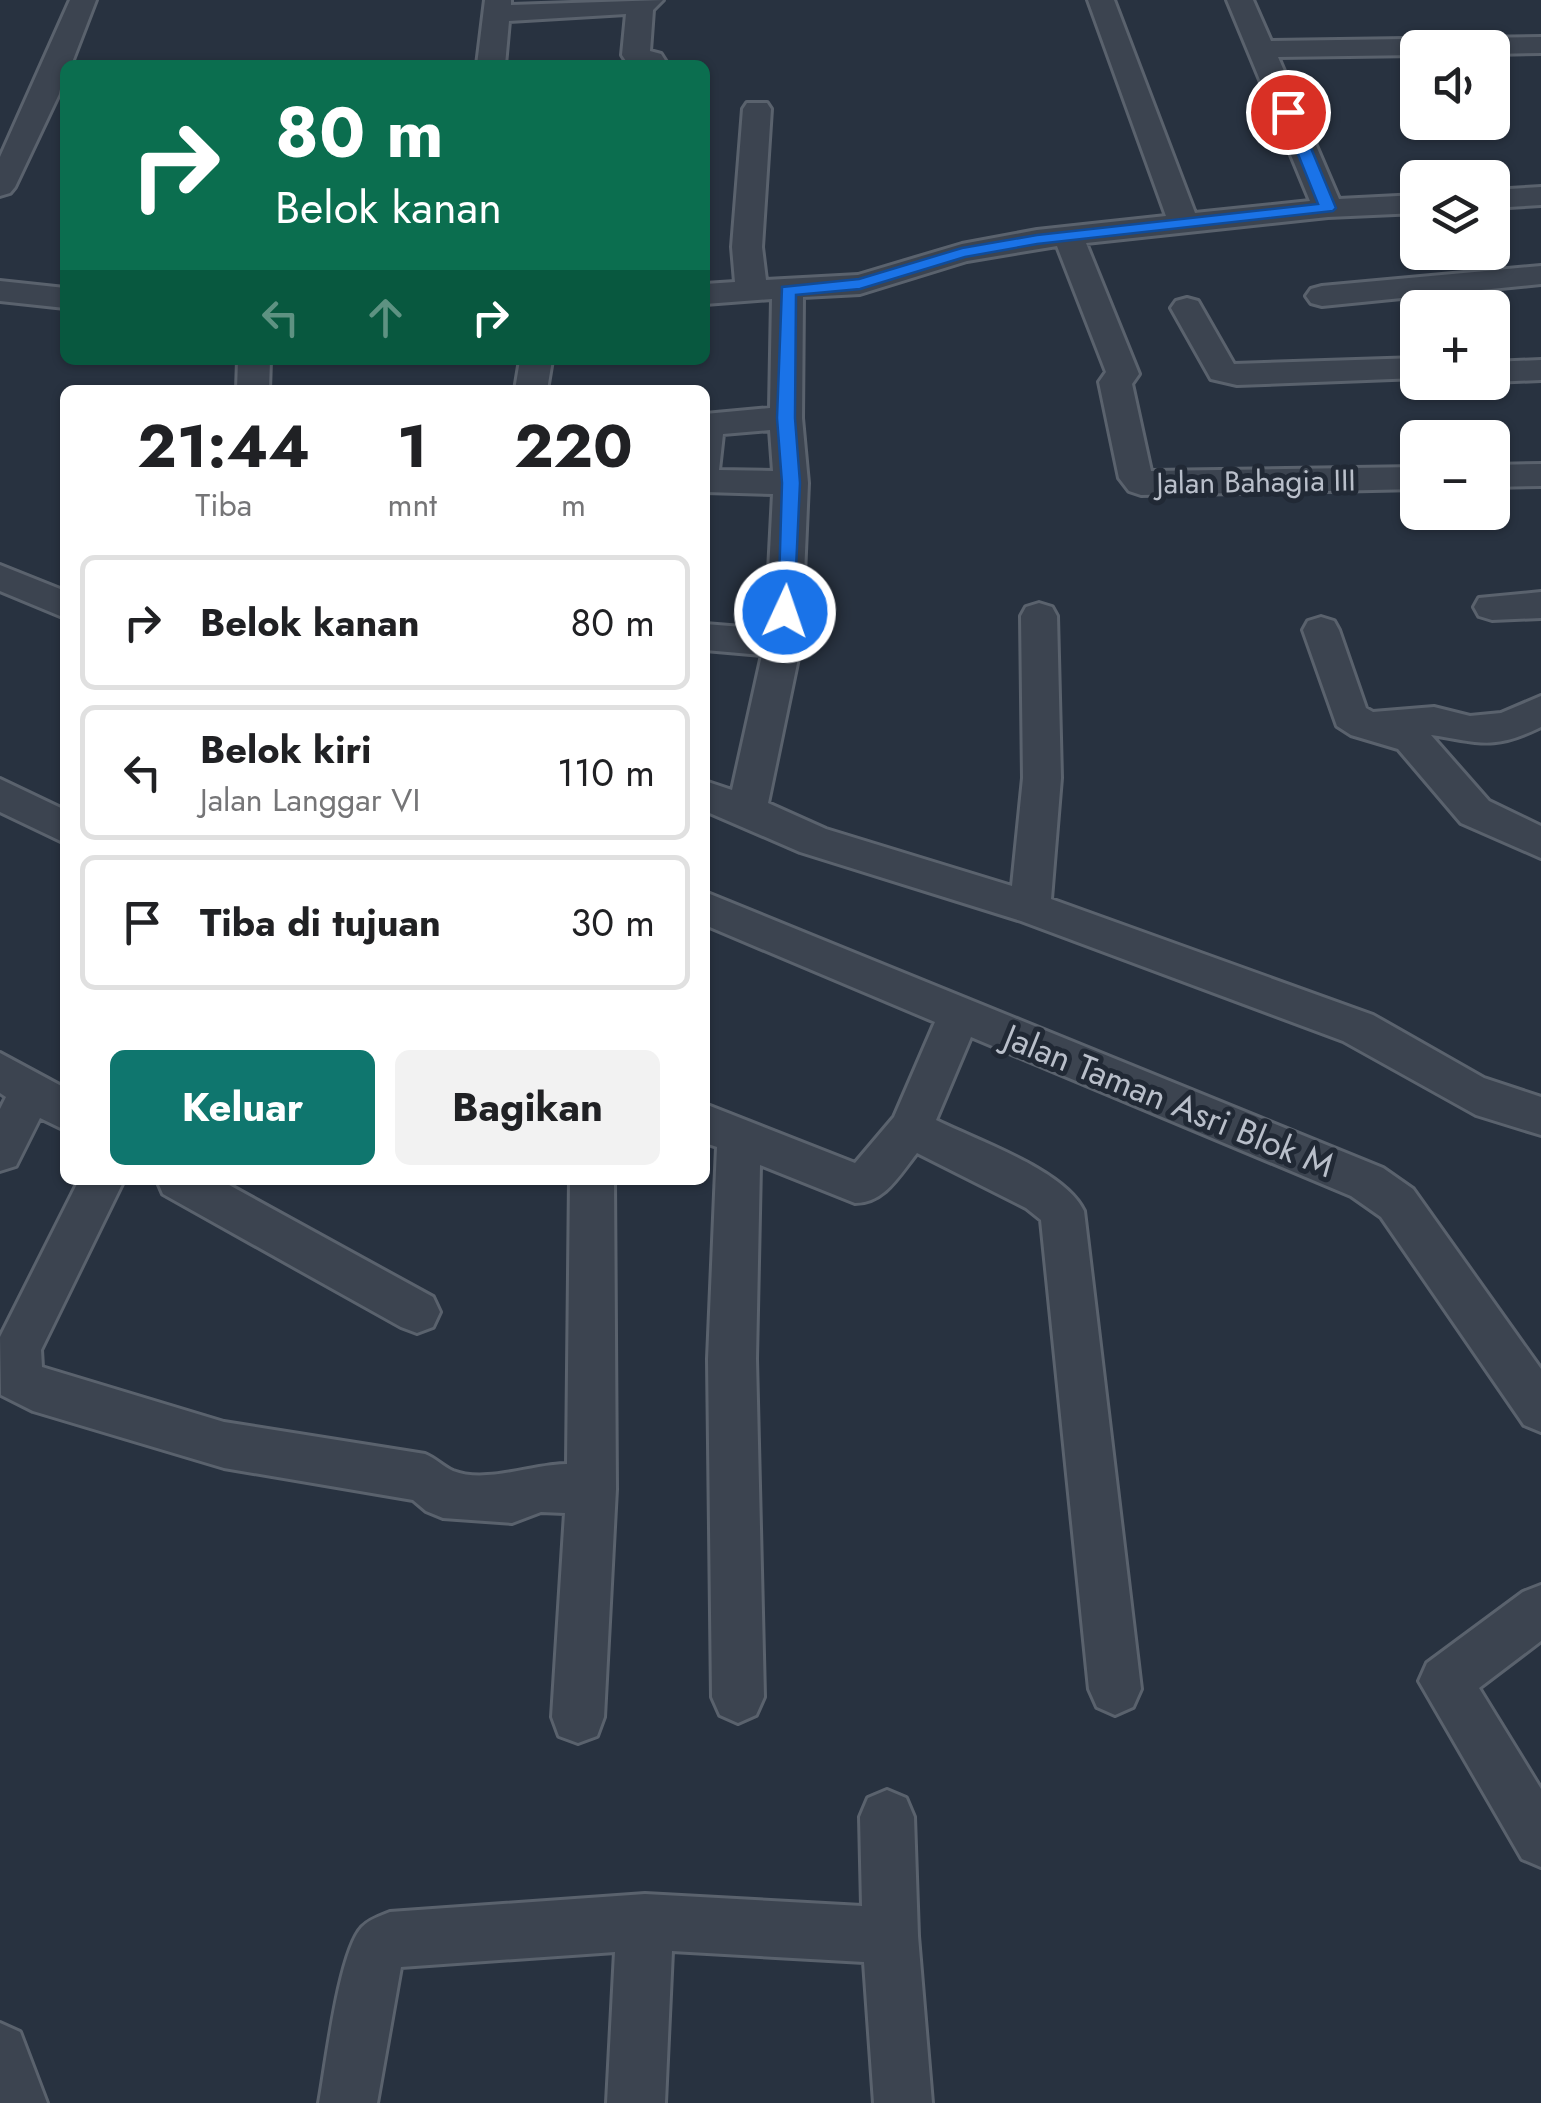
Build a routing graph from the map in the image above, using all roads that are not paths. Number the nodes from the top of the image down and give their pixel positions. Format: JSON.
{"nodes":[{"id":1,"x":82,"y":0,"type":"edge"},
{"id":2,"x":1100,"y":0,"type":"edge"},
{"id":3,"x":1240,"y":0,"type":"edge"},
{"id":4,"x":653,"y":2,"type":"edge"},
{"id":5,"x":497,"y":7,"type":"edge"},
{"id":6,"x":1541,"y":45,"type":"edge"},
{"id":7,"x":1262,"y":49,"type":"junction"},
{"id":8,"x":492,"y":60,"type":"edge"},
{"id":9,"x":652,"y":60,"type":"edge"},
{"id":10,"x":757,"y":109,"type":"dead end"},
{"id":11,"x":0,"y":187,"type":"edge"},
{"id":12,"x":1541,"y":196,"type":"edge"},
{"id":13,"x":1510,"y":198,"type":"edge"},
{"id":14,"x":1400,"y":205,"type":"edge"},
{"id":15,"x":1328,"y":208,"type":"junction"},
{"id":16,"x":1184,"y":225,"type":"junction"},
{"id":17,"x":1070,"y":237,"type":"junction"},
{"id":18,"x":1541,"y":275,"type":"edge"},
{"id":19,"x":788,"y":290,"type":"junction"},
{"id":20,"x":0,"y":292,"type":"edge"},
{"id":21,"x":752,"y":292,"type":"junction"},
{"id":22,"x":710,"y":294,"type":"edge"},
{"id":23,"x":1322,"y":296,"type":"dead end"},
{"id":24,"x":60,"y":298,"type":"edge"},
{"id":25,"x":1188,"y":308,"type":"dead end"},
{"id":26,"x":1400,"y":369,"type":"edge"},
{"id":27,"x":1541,"y":370,"type":"edge"},
{"id":28,"x":1510,"y":371,"type":"edge"},
{"id":29,"x":786,"y":418,"type":"junction"},
{"id":30,"x":710,"y":424,"type":"edge"},
{"id":31,"x":1541,"y":475,"type":"edge"},
{"id":32,"x":1510,"y":476,"type":"edge"},
{"id":33,"x":1400,"y":478,"type":"edge"},
{"id":34,"x":710,"y":481,"type":"edge"},
{"id":35,"x":791,"y":483,"type":"junction"},
{"id":36,"x":0,"y":577,"type":"edge"},
{"id":37,"x":60,"y":603,"type":"edge"},
{"id":38,"x":1541,"y":605,"type":"edge"},
{"id":39,"x":1492,"y":607,"type":"dead end"},
{"id":40,"x":1039,"y":616,"type":"dead end"},
{"id":41,"x":1322,"y":630,"type":"dead end"},
{"id":42,"x":710,"y":637,"type":"edge"},
{"id":43,"x":783,"y":644,"type":"junction"},
{"id":44,"x":1541,"y":710,"type":"edge"},
{"id":45,"x":1364,"y":725,"type":"junction"},
{"id":46,"x":0,"y":794,"type":"edge"},
{"id":47,"x":710,"y":798,"type":"edge"},
{"id":48,"x":747,"y":810,"type":"junction"},
{"id":49,"x":60,"y":825,"type":"edge"},
{"id":50,"x":1541,"y":843,"type":"edge"},
{"id":51,"x":1030,"y":908,"type":"junction"},
{"id":52,"x":710,"y":910,"type":"edge"},
{"id":53,"x":960,"y":1016,"type":"junction"},
{"id":54,"x":32,"y":1091,"type":"edge"},
{"id":55,"x":1541,"y":1116,"type":"edge"},
{"id":56,"x":911,"y":1129,"type":"junction"},
{"id":57,"x":722,"y":1130,"type":"edge"},
{"id":58,"x":0,"y":1152,"type":"edge"},
{"id":59,"x":100,"y":1185,"type":"edge"},
{"id":60,"x":195,"y":1185,"type":"edge"},
{"id":61,"x":592,"y":1185,"type":"edge"},
{"id":62,"x":417,"y":1312,"type":"dead end"},
{"id":63,"x":1541,"y":1409,"type":"edge"},
{"id":64,"x":591,"y":1488,"type":"junction"},
{"id":65,"x":1541,"y":1610,"type":"edge"},
{"id":66,"x":1116,"y":1688,"type":"dead end"},
{"id":67,"x":738,"y":1697,"type":"dead end"},
{"id":68,"x":578,"y":1717,"type":"dead end"},
{"id":69,"x":888,"y":1817,"type":"dead end"},
{"id":70,"x":1541,"y":1840,"type":"edge"},
{"id":71,"x":644,"y":1922,"type":"junction"},
{"id":72,"x":890,"y":1936,"type":"junction"},
{"id":73,"x":0,"y":2052,"type":"edge"},
{"id":74,"x":18,"y":2103,"type":"edge"},
{"id":75,"x":348,"y":2103,"type":"edge"},
{"id":76,"x":636,"y":2103,"type":"edge"},
{"id":77,"x":902,"y":2103,"type":"edge"}],
"edges":[{"from":1,"to":11,"type":"street"},
{"from":2,"to":16,"type":"street"},
{"from":3,"to":7,"type":"street"},
{"from":4,"to":5,"type":"street"},
{"from":4,"to":9,"type":"street"},
{"from":5,"to":8,"type":"street"},
{"from":6,"to":7,"type":"street"},
{"from":7,"to":15,"type":"street"},
{"from":10,"to":21,"type":"street"},
{"from":12,"to":13,"type":"street"},
{"from":14,"to":15,"type":"street"},
{"from":15,"to":16,"type":"street"},
{"from":16,"to":17,"type":"street"},
{"from":17,"to":19,"type":"street"},
{"from":17,"to":33,"type":"street","name":"Jalan Bahagia III"},
{"from":18,"to":23,"type":"street"},
{"from":19,"to":21,"type":"street"},
{"from":19,"to":29,"type":"street"},
{"from":20,"to":24,"type":"street"},
{"from":21,"to":22,"type":"street"},
{"from":25,"to":26,"type":"street"},
{"from":27,"to":28,"type":"street"},
{"from":29,"to":30,"type":"street"},
{"from":29,"to":35,"type":"street"},
{"from":31,"to":32,"type":"street"},
{"from":34,"to":35,"type":"street"},
{"from":35,"to":43,"type":"street"},
{"from":36,"to":37,"type":"street"},
{"from":38,"to":39,"type":"street"},
{"from":40,"to":51,"type":"street"},
{"from":41,"to":45,"type":"street"},
{"from":42,"to":43,"type":"street"},
{"from":43,"to":48,"type":"street"},
{"from":44,"to":45,"type":"street"},
{"from":45,"to":50,"type":"street"},
{"from":46,"to":49,"type":"street"},
{"from":47,"to":48,"type":"street"},
{"from":48,"to":51,"type":"street"},
{"from":51,"to":55,"type":"street"},
{"from":52,"to":53,"type":"street","name":"Jalan Taman Asri Blok M"},
{"from":53,"to":56,"type":"street"},
{"from":53,"to":63,"type":"street","name":"Jalan Taman Asri Blok M"},
{"from":54,"to":58,"type":"street"},
{"from":56,"to":57,"type":"street"},
{"from":56,"to":66,"type":"street"},
{"from":57,"to":67,"type":"street"},
{"from":59,"to":64,"type":"street"},
{"from":60,"to":62,"type":"street"},
{"from":61,"to":64,"type":"street"},
{"from":64,"to":68,"type":"street"},
{"from":65,"to":70,"type":"street"},
{"from":69,"to":72,"type":"street"},
{"from":71,"to":72,"type":"street"},
{"from":71,"to":75,"type":"street"},
{"from":71,"to":76,"type":"street"},
{"from":72,"to":77,"type":"street"},
{"from":73,"to":74,"type":"street"}]}
